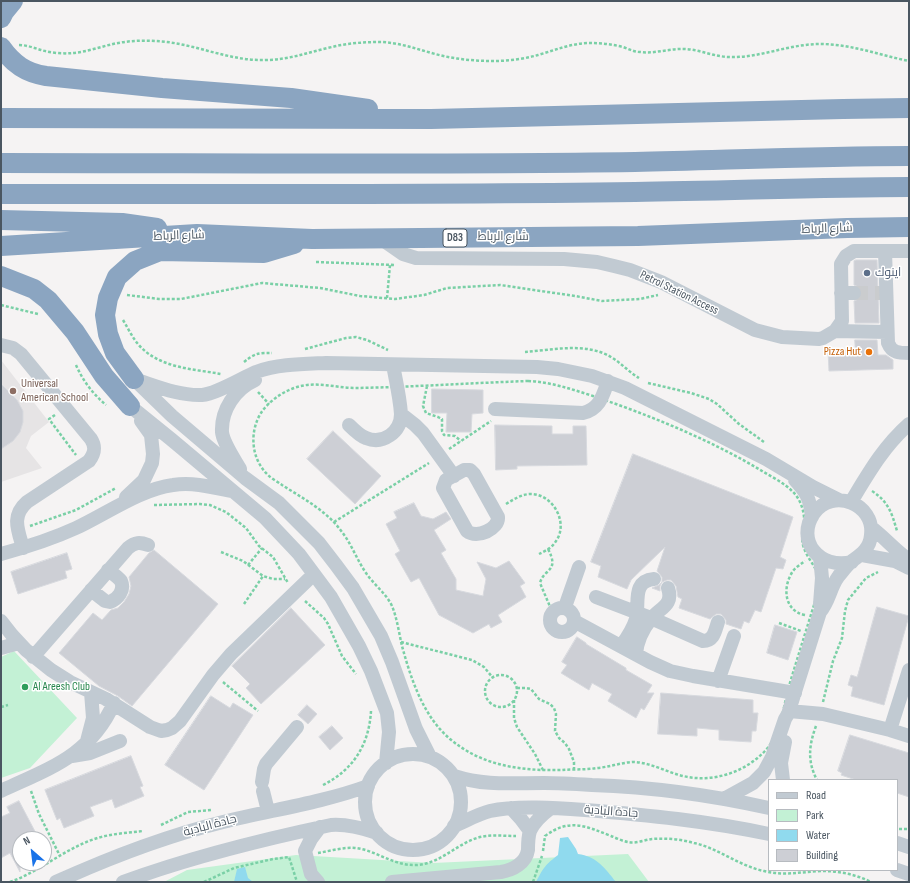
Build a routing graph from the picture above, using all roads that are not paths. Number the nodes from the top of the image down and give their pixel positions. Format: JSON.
{"nodes":[{"id":1,"x":13,"y":1,"type":"edge"},
{"id":2,"x":1,"y":18,"type":"edge"},
{"id":3,"x":7,"y":46,"type":"edge"},
{"id":4,"x":909,"y":101,"type":"edge"},
{"id":5,"x":909,"y":108,"type":"edge"},
{"id":6,"x":843,"y":109,"type":"junction"},
{"id":7,"x":1,"y":118,"type":"edge"},
{"id":8,"x":431,"y":119,"type":"junction"},
{"id":9,"x":909,"y":156,"type":"edge"},
{"id":10,"x":1,"y":163,"type":"edge"},
{"id":11,"x":909,"y":187,"type":"edge"},
{"id":12,"x":1,"y":194,"type":"edge"},
{"id":13,"x":1,"y":220,"type":"edge"},
{"id":14,"x":909,"y":227,"type":"edge"},
{"id":15,"x":197,"y":234,"type":"junction"},
{"id":16,"x":380,"y":238,"type":"junction"},
{"id":17,"x":312,"y":239,"type":"junction"},
{"id":18,"x":1,"y":246,"type":"edge"},
{"id":19,"x":885,"y":251,"type":"junction"},
{"id":20,"x":909,"y":251,"type":"edge"},
{"id":21,"x":1,"y":276,"type":"edge"},
{"id":22,"x":835,"y":331,"type":"junction"},
{"id":23,"x":887,"y":332,"type":"junction"},
{"id":24,"x":1,"y":345,"type":"edge"},
{"id":25,"x":909,"y":354,"type":"edge"},
{"id":26,"x":393,"y":365,"type":"junction"},
{"id":27,"x":269,"y":368,"type":"junction"},
{"id":28,"x":134,"y":379,"type":"junction"},
{"id":29,"x":608,"y":381,"type":"junction"},
{"id":30,"x":130,"y":406,"type":"junction"},
{"id":31,"x":500,"y":409,"type":"road end"},
{"id":32,"x":401,"y":414,"type":"junction"},
{"id":33,"x":909,"y":424,"type":"edge"},
{"id":34,"x":349,"y":425,"type":"dead end"},
{"id":35,"x":785,"y":470,"type":"junction"},
{"id":36,"x":454,"y":476,"type":"junction"},
{"id":37,"x":245,"y":478,"type":"junction"},
{"id":38,"x":233,"y":492,"type":"junction"},
{"id":39,"x":845,"y":501,"type":"junction"},
{"id":40,"x":113,"y":509,"type":"junction"},
{"id":41,"x":812,"y":517,"type":"junction"},
{"id":42,"x":872,"y":528,"type":"junction"},
{"id":43,"x":148,"y":545,"type":"dead end"},
{"id":44,"x":23,"y":548,"type":"junction"},
{"id":45,"x":1,"y":554,"type":"edge"},
{"id":46,"x":814,"y":557,"type":"junction"},
{"id":47,"x":857,"y":558,"type":"junction"},
{"id":48,"x":909,"y":560,"type":"edge"},
{"id":49,"x":579,"y":567,"type":"dead end"},
{"id":50,"x":909,"y":568,"type":"edge"},
{"id":51,"x":108,"y":570,"type":"junction"},
{"id":52,"x":314,"y":574,"type":"junction"},
{"id":53,"x":654,"y":579,"type":"dead end"},
{"id":54,"x":668,"y":588,"type":"dead end"},
{"id":55,"x":91,"y":590,"type":"junction"},
{"id":56,"x":596,"y":597,"type":"dead end"},
{"id":57,"x":559,"y":610,"type":"junction"},
{"id":58,"x":637,"y":613,"type":"junction"},
{"id":59,"x":815,"y":614,"type":"junction"},
{"id":60,"x":651,"y":618,"type":"junction"},
{"id":61,"x":1,"y":621,"type":"edge"},
{"id":62,"x":574,"y":621,"type":"junction"},
{"id":63,"x":718,"y":622,"type":"dead end"},
{"id":64,"x":734,"y":636,"type":"dead end"},
{"id":65,"x":19,"y":643,"type":"junction"},
{"id":66,"x":621,"y":646,"type":"junction"},
{"id":67,"x":1,"y":648,"type":"edge"},
{"id":68,"x":636,"y":654,"type":"junction"},
{"id":69,"x":33,"y":657,"type":"junction"},
{"id":70,"x":909,"y":670,"type":"edge"},
{"id":71,"x":718,"y":681,"type":"junction"},
{"id":72,"x":91,"y":692,"type":"junction"},
{"id":73,"x":791,"y":692,"type":"junction"},
{"id":74,"x":114,"y":703,"type":"junction"},
{"id":75,"x":789,"y":713,"type":"junction"},
{"id":76,"x":297,"y":727,"type":"dead end"},
{"id":77,"x":890,"y":730,"type":"junction"},
{"id":78,"x":909,"y":736,"type":"edge"},
{"id":79,"x":87,"y":741,"type":"junction"},
{"id":80,"x":120,"y":741,"type":"dead end"},
{"id":81,"x":72,"y":756,"type":"junction"},
{"id":82,"x":430,"y":757,"type":"junction"},
{"id":83,"x":386,"y":763,"type":"junction"},
{"id":84,"x":454,"y":776,"type":"junction"},
{"id":85,"x":783,"y":779,"type":"edge"},
{"id":86,"x":368,"y":786,"type":"junction"},
{"id":87,"x":1,"y":791,"type":"edge"},
{"id":88,"x":724,"y":800,"type":"junction"},
{"id":89,"x":511,"y":808,"type":"junction"},
{"id":90,"x":551,"y":808,"type":"junction"},
{"id":91,"x":768,"y":808,"type":"edge"},
{"id":92,"x":268,"y":811,"type":"junction"},
{"id":93,"x":454,"y":826,"type":"junction"},
{"id":94,"x":320,"y":827,"type":"junction"},
{"id":95,"x":377,"y":833,"type":"junction"},
{"id":96,"x":526,"y":833,"type":"junction"},
{"id":97,"x":768,"y":834,"type":"edge"},
{"id":98,"x":281,"y":835,"type":"junction"},
{"id":99,"x":898,"y":843,"type":"edge"},
{"id":100,"x":909,"y":847,"type":"edge"},
{"id":101,"x":310,"y":852,"type":"junction"},
{"id":102,"x":898,"y":870,"type":"edge"},
{"id":103,"x":909,"y":874,"type":"edge"},
{"id":104,"x":56,"y":882,"type":"edge"},
{"id":105,"x":123,"y":882,"type":"edge"},
{"id":106,"x":318,"y":882,"type":"edge"},
{"id":107,"x":392,"y":882,"type":"edge"}],
"edges":[{"from":1,"to":2,"type":"highway"},
{"from":3,"to":8,"type":"highway"},
{"from":4,"to":6,"type":"highway"},
{"from":5,"to":6,"type":"highway"},
{"from":6,"to":8,"type":"highway"},
{"from":7,"to":8,"type":"highway"},
{"from":9,"to":10,"type":"highway"},
{"from":11,"to":12,"type":"highway"},
{"from":13,"to":15,"type":"highway"},
{"from":14,"to":16,"type":"highway","name":"شارع الرباط","number":"D83"},
{"from":15,"to":17,"type":"highway","name":"شارع الرباط","number":"D83"},
{"from":15,"to":18,"type":"highway","name":"شارع الرباط","number":"D83"},
{"from":16,"to":17,"type":"highway","name":"شارع الرباط","number":"D83"},
{"from":16,"to":22,"type":"street","name":"Petrol Station Access"},
{"from":17,"to":28,"type":"highway"},
{"from":19,"to":20,"type":"street"},
{"from":19,"to":22,"type":"street"},
{"from":19,"to":23,"type":"street"},
{"from":21,"to":30,"type":"highway"},
{"from":22,"to":23,"type":"street"},
{"from":23,"to":25,"type":"street"},
{"from":24,"to":44,"type":"street"},
{"from":26,"to":27,"type":"street"},
{"from":26,"to":29,"type":"street"},
{"from":26,"to":32,"type":"street"},
{"from":27,"to":28,"type":"street"},
{"from":27,"to":37,"type":"street"},
{"from":28,"to":37,"type":"street"},
{"from":29,"to":31,"type":"street"},
{"from":29,"to":35,"type":"street"},
{"from":30,"to":38,"type":"street"},
{"from":30,"to":40,"type":"street"},
{"from":32,"to":34,"type":"street"},
{"from":32,"to":36,"type":"street"},
{"from":33,"to":39,"type":"street"},
{"from":35,"to":39,"type":"street"},
{"from":35,"to":41,"type":"street"},
{"from":36,"to":36,"type":"street"},
{"from":37,"to":82,"type":"street"},
{"from":38,"to":40,"type":"street"},
{"from":38,"to":52,"type":"street"},
{"from":39,"to":41,"type":"street"},
{"from":39,"to":42,"type":"street"},
{"from":40,"to":44,"type":"street"},
{"from":41,"to":46,"type":"street"},
{"from":42,"to":47,"type":"street"},
{"from":42,"to":48,"type":"street"},
{"from":43,"to":51,"type":"street"},
{"from":44,"to":45,"type":"street"},
{"from":46,"to":47,"type":"street"},
{"from":46,"to":59,"type":"street"},
{"from":47,"to":50,"type":"street"},
{"from":47,"to":59,"type":"street"},
{"from":49,"to":57,"type":"street"},
{"from":51,"to":55,"type":"street"},
{"from":51,"to":55,"type":"street"},
{"from":52,"to":74,"type":"street"},
{"from":52,"to":83,"type":"street"},
{"from":53,"to":58,"type":"street"},
{"from":54,"to":60,"type":"street"},
{"from":55,"to":69,"type":"street"},
{"from":56,"to":58,"type":"street"},
{"from":57,"to":62,"type":"street"},
{"from":57,"to":62,"type":"street"},
{"from":58,"to":60,"type":"street"},
{"from":58,"to":66,"type":"street"},
{"from":59,"to":73,"type":"street"},
{"from":60,"to":63,"type":"street"},
{"from":60,"to":68,"type":"street"},
{"from":61,"to":65,"type":"street"},
{"from":62,"to":66,"type":"street"},
{"from":64,"to":71,"type":"street"},
{"from":65,"to":67,"type":"street"},
{"from":65,"to":69,"type":"street"},
{"from":66,"to":68,"type":"street"},
{"from":68,"to":71,"type":"street"},
{"from":69,"to":72,"type":"street"},
{"from":70,"to":77,"type":"street"},
{"from":71,"to":73,"type":"street"},
{"from":72,"to":74,"type":"street"},
{"from":72,"to":79,"type":"street"},
{"from":73,"to":75,"type":"street"},
{"from":74,"to":79,"type":"street"},
{"from":75,"to":77,"type":"street"},
{"from":75,"to":85,"type":"street"},
{"from":75,"to":88,"type":"street"},
{"from":76,"to":92,"type":"street"},
{"from":77,"to":78,"type":"street"},
{"from":79,"to":81,"type":"street"},
{"from":80,"to":81,"type":"street"},
{"from":81,"to":87,"type":"street"},
{"from":82,"to":83,"type":"street"},
{"from":82,"to":84,"type":"street"},
{"from":83,"to":86,"type":"street"},
{"from":84,"to":88,"type":"street"},
{"from":84,"to":93,"type":"street"},
{"from":86,"to":92,"type":"street","name":"جادة البادية"},
{"from":86,"to":95,"type":"street"},
{"from":88,"to":91,"type":"street"},
{"from":89,"to":90,"type":"street","name":"جادة البادية"},
{"from":89,"to":93,"type":"street","name":"جادة البادية"},
{"from":89,"to":96,"type":"street"},
{"from":90,"to":96,"type":"street"},
{"from":90,"to":97,"type":"street","name":"جادة البادية"},
{"from":92,"to":104,"type":"street","name":"جادة البادية"},
{"from":93,"to":95,"type":"street"},
{"from":94,"to":95,"type":"street"},
{"from":94,"to":98,"type":"street"},
{"from":94,"to":101,"type":"street"},
{"from":96,"to":107,"type":"street"},
{"from":98,"to":101,"type":"street"},
{"from":98,"to":105,"type":"street"},
{"from":99,"to":100,"type":"street"},
{"from":101,"to":106,"type":"street"},
{"from":102,"to":103,"type":"street"}]}
